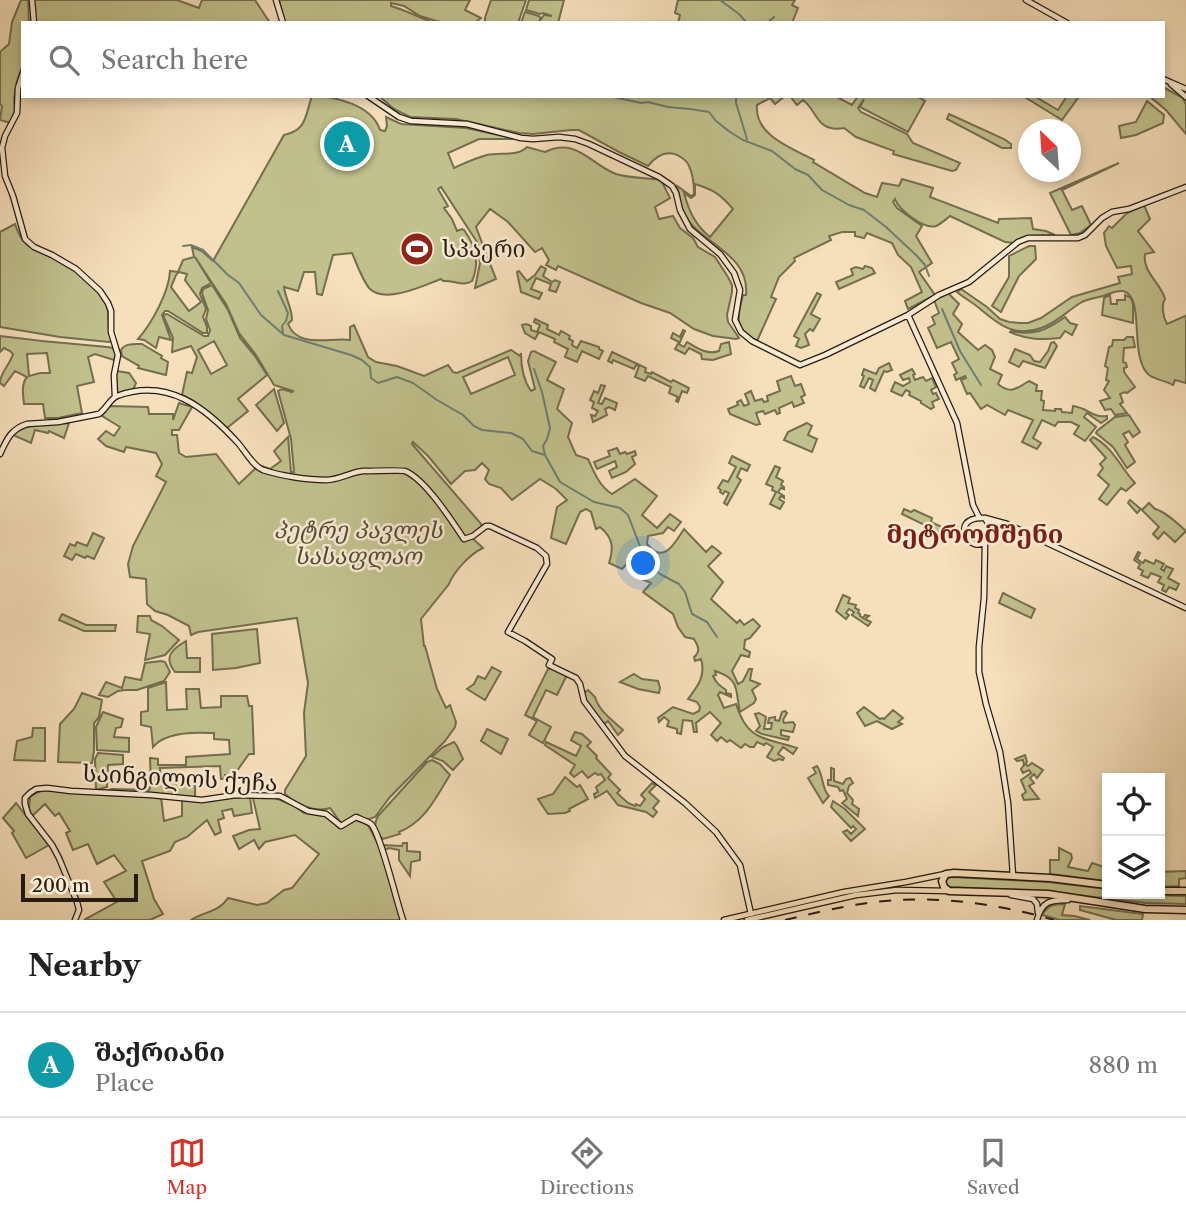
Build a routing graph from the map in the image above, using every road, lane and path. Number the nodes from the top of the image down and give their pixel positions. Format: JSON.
{"nodes":[{"id":1,"x":32,"y":0,"type":"edge"},
{"id":2,"x":276,"y":0,"type":"edge"},
{"id":3,"x":1026,"y":0,"type":"edge"},
{"id":4,"x":34,"y":21,"type":"edge"},
{"id":5,"x":282,"y":21,"type":"edge"},
{"id":6,"x":1063,"y":21,"type":"edge"},
{"id":7,"x":21,"y":79,"type":"edge"},
{"id":8,"x":1165,"y":80,"type":"edge"},
{"id":9,"x":1170,"y":83,"type":"junction"},
{"id":10,"x":1186,"y":89,"type":"edge"},
{"id":11,"x":1186,"y":97,"type":"edge"},
{"id":12,"x":371,"y":98,"type":"edge"},
{"id":13,"x":1186,"y":187,"type":"edge"},
{"id":14,"x":908,"y":315,"type":"junction"},
{"id":15,"x":115,"y":397,"type":"junction"},
{"id":16,"x":0,"y":454,"type":"edge"},
{"id":17,"x":973,"y":505,"type":"junction"},
{"id":18,"x":982,"y":518,"type":"junction"},
{"id":19,"x":971,"y":519,"type":"junction"},
{"id":20,"x":1001,"y":522,"type":"junction"},
{"id":21,"x":991,"y":528,"type":"junction"},
{"id":22,"x":985,"y":542,"type":"junction"},
{"id":23,"x":975,"y":544,"type":"junction"},
{"id":24,"x":983,"y":557,"type":"junction"},
{"id":25,"x":1186,"y":608,"type":"edge"},
{"id":26,"x":946,"y":874,"type":"junction"},
{"id":27,"x":1013,"y":876,"type":"junction"},
{"id":28,"x":1102,"y":884,"type":"edge"},
{"id":29,"x":949,"y":891,"type":"junction"},
{"id":30,"x":1165,"y":891,"type":"edge"},
{"id":31,"x":1186,"y":891,"type":"edge"},
{"id":32,"x":1003,"y":893,"type":"junction"},
{"id":33,"x":1079,"y":900,"type":"junction"},
{"id":34,"x":1186,"y":910,"type":"edge"},
{"id":35,"x":1038,"y":913,"type":"junction"},
{"id":36,"x":751,"y":914,"type":"junction"},
{"id":37,"x":75,"y":920,"type":"edge"},
{"id":38,"x":403,"y":920,"type":"edge"},
{"id":39,"x":724,"y":920,"type":"edge"},
{"id":40,"x":747,"y":920,"type":"edge"},
{"id":41,"x":1037,"y":920,"type":"edge"}],
"edges":[{"from":1,"to":4,"type":"street"},
{"from":2,"to":5,"type":"street"},
{"from":3,"to":6,"type":"street"},
{"from":7,"to":15,"type":"street"},
{"from":8,"to":9,"type":"street"},
{"from":9,"to":10,"type":"street"},
{"from":9,"to":11,"type":"street"},
{"from":12,"to":14,"type":"street"},
{"from":13,"to":14,"type":"street"},
{"from":14,"to":17,"type":"street"},
{"from":15,"to":16,"type":"street"},
{"from":15,"to":36,"type":"street"},
{"from":17,"to":18,"type":"street"},
{"from":17,"to":19,"type":"street"},
{"from":18,"to":19,"type":"street"},
{"from":18,"to":20,"type":"street"},
{"from":18,"to":21,"type":"street"},
{"from":19,"to":23,"type":"street"},
{"from":20,"to":21,"type":"street"},
{"from":20,"to":25,"type":"street"},
{"from":21,"to":22,"type":"street"},
{"from":22,"to":23,"type":"street"},
{"from":22,"to":24,"type":"street"},
{"from":23,"to":24,"type":"street"},
{"from":24,"to":27,"type":"street"},
{"from":26,"to":27,"type":"highway"},
{"from":26,"to":29,"type":"highway"},
{"from":26,"to":36,"type":"main road"},
{"from":27,"to":28,"type":"highway"},
{"from":29,"to":32,"type":"highway"},
{"from":29,"to":40,"type":"main road"},
{"from":30,"to":31,"type":"highway"},
{"from":32,"to":33,"type":"highway"},
{"from":32,"to":35,"type":"street"},
{"from":33,"to":34,"type":"highway"},
{"from":33,"to":35,"type":"street"},
{"from":35,"to":41,"type":"street"},
{"from":36,"to":39,"type":"main road"},
{"from":37,"to":38,"type":"street","name":"საინგილოს ქუჩა"}]}
